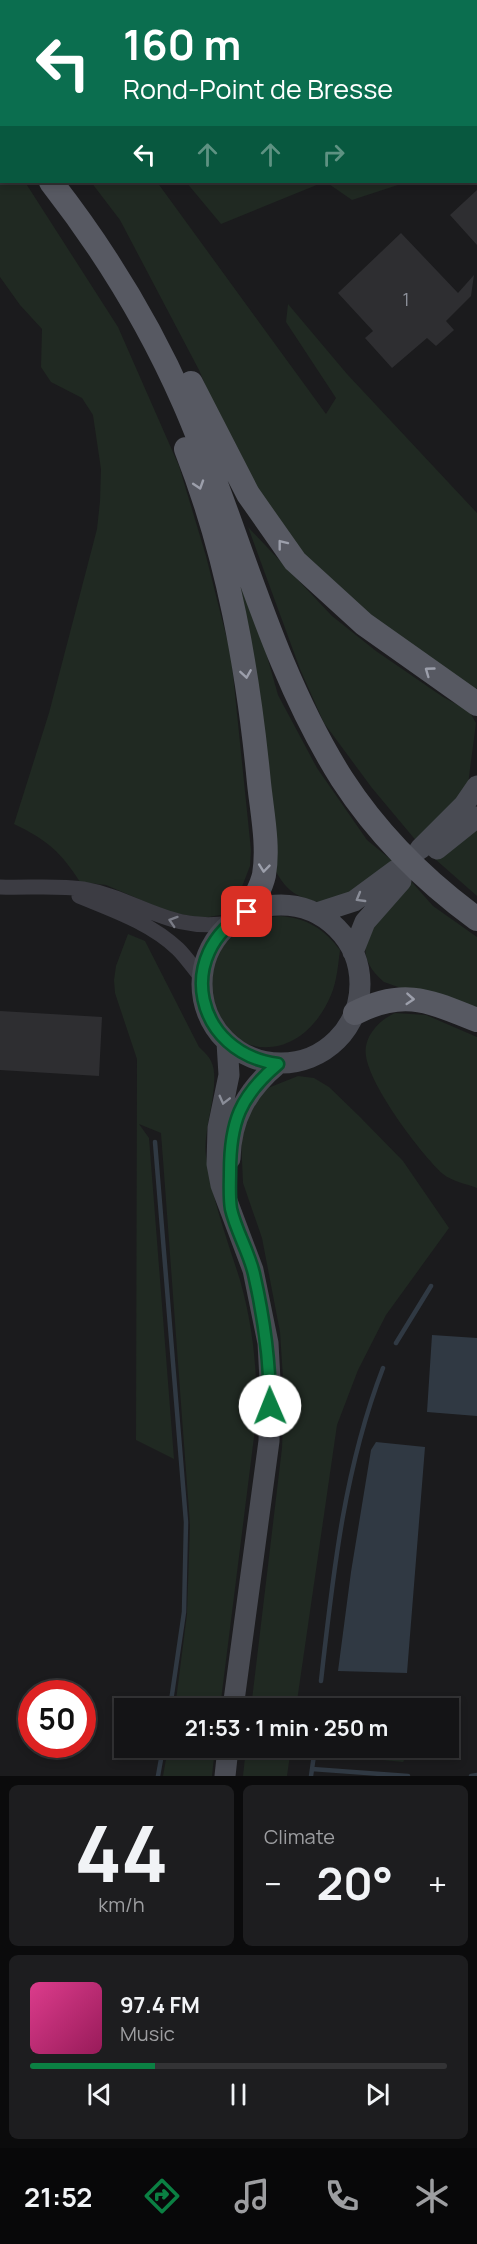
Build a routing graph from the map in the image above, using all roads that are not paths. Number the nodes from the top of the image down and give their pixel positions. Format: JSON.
{"nodes":[{"id":1,"x":52,"y":183,"type":"edge"},
{"id":2,"x":68,"y":204,"type":"junction"},
{"id":3,"x":117,"y":273,"type":"junction"},
{"id":4,"x":477,"y":704,"type":"edge"},
{"id":5,"x":477,"y":786,"type":"edge"},
{"id":6,"x":477,"y":817,"type":"edge"},
{"id":7,"x":0,"y":887,"type":"edge"},
{"id":8,"x":59,"y":888,"type":"junction"},
{"id":9,"x":317,"y":913,"type":"junction"},
{"id":10,"x":239,"y":918,"type":"junction"},
{"id":11,"x":477,"y":919,"type":"edge"},
{"id":12,"x":353,"y":952,"type":"junction"},
{"id":13,"x":202,"y":978,"type":"junction"},
{"id":14,"x":355,"y":1013,"type":"junction"},
{"id":15,"x":477,"y":1020,"type":"edge"},
{"id":16,"x":227,"y":1042,"type":"junction"},
{"id":17,"x":278,"y":1064,"type":"junction"},
{"id":18,"x":231,"y":1208,"type":"junction"},
{"id":19,"x":234,"y":1698,"type":"edge"},
{"id":20,"x":227,"y":1758,"type":"edge"},
{"id":21,"x":225,"y":1776,"type":"edge"}],
"edges":[{"from":1,"to":2,"type":"main road"},
{"from":2,"to":3,"type":"main road"},
{"from":2,"to":10,"type":"main road","one_way":true},
{"from":4,"to":3,"type":"main road","one_way":true},
{"from":3,"to":11,"type":"main road"},
{"from":5,"to":6,"type":"main road"},
{"from":7,"to":8,"type":"street"},
{"from":10,"to":8,"type":"street","one_way":true},
{"from":8,"to":13,"type":"street"},
{"from":9,"to":10,"type":"main road"},
{"from":9,"to":12,"type":"main road"},
{"from":12,"to":9,"type":"main road","one_way":true},
{"from":10,"to":13,"type":"main road"},
{"from":12,"to":14,"type":"main road"},
{"from":13,"to":16,"type":"main road"},
{"from":14,"to":15,"type":"main road","one_way":true},
{"from":14,"to":17,"type":"main road"},
{"from":16,"to":17,"type":"main road"},
{"from":16,"to":18,"type":"main road","one_way":true},
{"from":17,"to":18,"type":"main road"},
{"from":18,"to":19,"type":"main road"},
{"from":20,"to":21,"type":"main road"}]}
